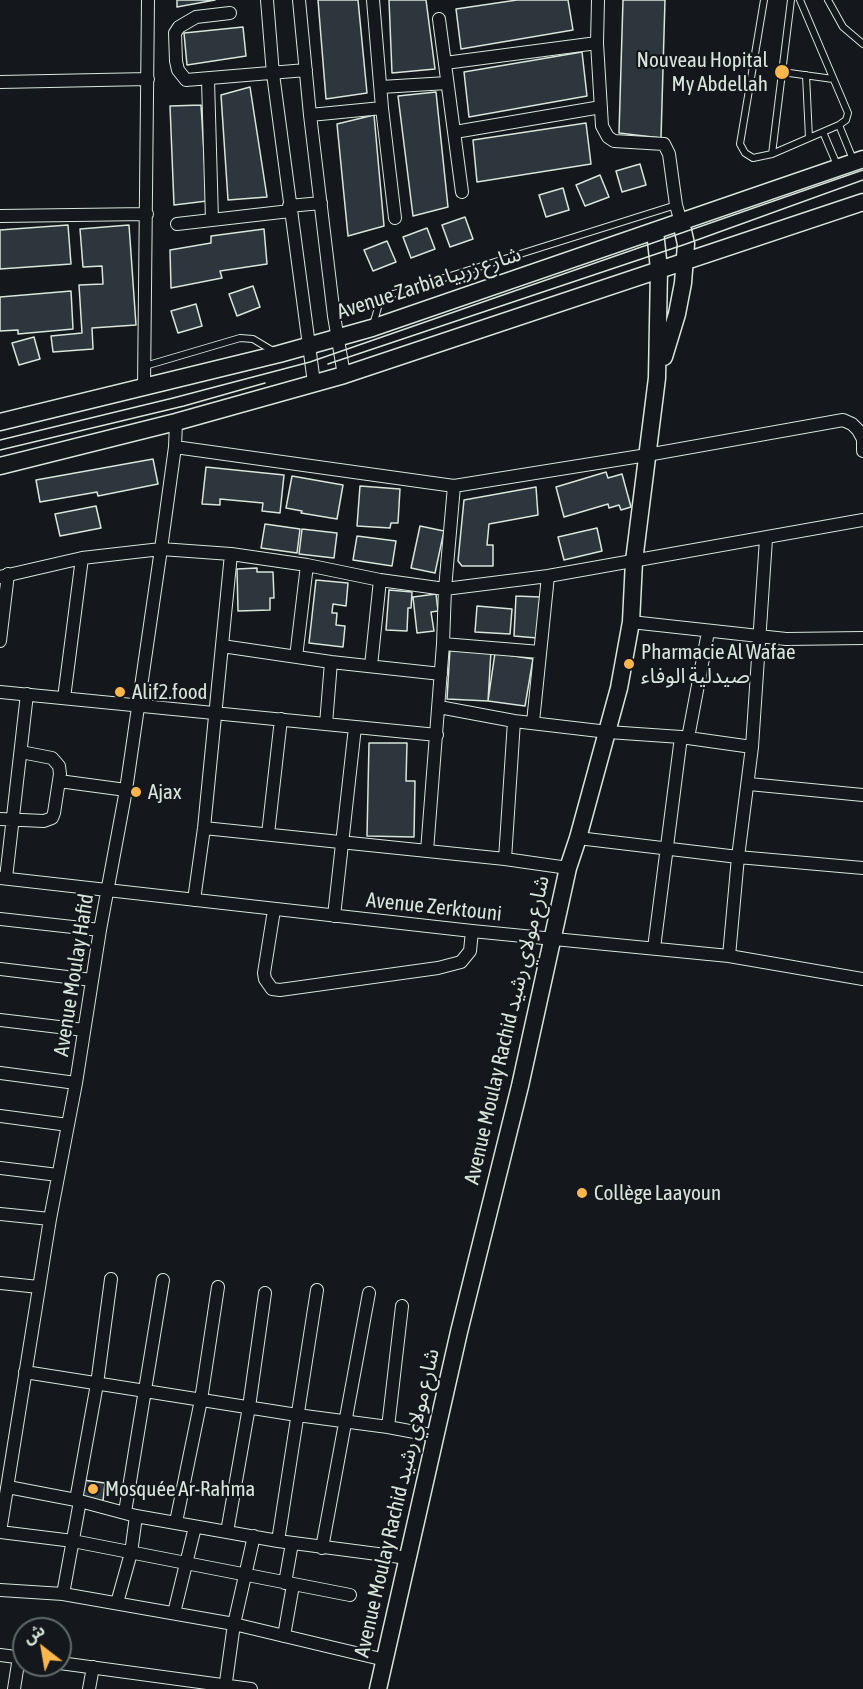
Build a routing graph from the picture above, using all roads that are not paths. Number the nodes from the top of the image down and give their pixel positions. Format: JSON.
{"nodes":[{"id":1,"x":148,"y":0,"type":"edge"},
{"id":2,"x":267,"y":0,"type":"edge"},
{"id":3,"x":299,"y":0,"type":"edge"},
{"id":4,"x":373,"y":0,"type":"edge"},
{"id":5,"x":598,"y":0,"type":"edge"},
{"id":6,"x":764,"y":0,"type":"edge"},
{"id":7,"x":791,"y":0,"type":"edge"},
{"id":8,"x":800,"y":0,"type":"edge"},
{"id":9,"x":828,"y":0,"type":"edge"},
{"id":10,"x":230,"y":14,"type":"dead end"},
{"id":11,"x":439,"y":19,"type":"dead end"},
{"id":12,"x":597,"y":43,"type":"junction"},
{"id":13,"x":863,"y":44,"type":"edge"},
{"id":14,"x":445,"y":63,"type":"junction"},
{"id":15,"x":306,"y":70,"type":"junction"},
{"id":16,"x":782,"y":72,"type":"junction"},
{"id":17,"x":273,"y":74,"type":"junction"},
{"id":18,"x":806,"y":75,"type":"junction"},
{"id":19,"x":148,"y":79,"type":"junction"},
{"id":20,"x":833,"y":79,"type":"junction"},
{"id":21,"x":208,"y":80,"type":"junction"},
{"id":22,"x":0,"y":82,"type":"edge"},
{"id":23,"x":447,"y":83,"type":"junction"},
{"id":24,"x":381,"y":87,"type":"junction"},
{"id":25,"x":601,"y":107,"type":"junction"},
{"id":26,"x":382,"y":108,"type":"junction"},
{"id":27,"x":310,"y":115,"type":"junction"},
{"id":28,"x":839,"y":125,"type":"junction"},
{"id":29,"x":454,"y":132,"type":"junction"},
{"id":30,"x":823,"y":132,"type":"junction"},
{"id":31,"x":809,"y":138,"type":"junction"},
{"id":32,"x":772,"y":154,"type":"junction"},
{"id":33,"x":859,"y":161,"type":"edge"},
{"id":34,"x":838,"y":168,"type":"junction"},
{"id":35,"x":462,"y":192,"type":"dead end"},
{"id":36,"x":863,"y":202,"type":"edge"},
{"id":37,"x":321,"y":203,"type":"junction"},
{"id":38,"x":676,"y":205,"type":"junction"},
{"id":39,"x":290,"y":209,"type":"junction"},
{"id":40,"x":147,"y":214,"type":"junction"},
{"id":41,"x":0,"y":216,"type":"edge"},
{"id":42,"x":395,"y":218,"type":"dead end"},
{"id":43,"x":212,"y":220,"type":"junction"},
{"id":44,"x":681,"y":222,"type":"junction"},
{"id":45,"x":177,"y":224,"type":"dead end"},
{"id":46,"x":655,"y":231,"type":"junction"},
{"id":47,"x":685,"y":261,"type":"junction"},
{"id":48,"x":660,"y":269,"type":"junction"},
{"id":49,"x":372,"y":328,"type":"junction"},
{"id":50,"x":338,"y":338,"type":"junction"},
{"id":51,"x":308,"y":346,"type":"junction"},
{"id":52,"x":279,"y":354,"type":"junction"},
{"id":53,"x":145,"y":366,"type":"junction"},
{"id":54,"x":344,"y":375,"type":"junction"},
{"id":55,"x":657,"y":378,"type":"junction"},
{"id":56,"x":314,"y":383,"type":"junction"},
{"id":57,"x":144,"y":387,"type":"junction"},
{"id":58,"x":0,"y":422,"type":"edge"},
{"id":59,"x":176,"y":422,"type":"junction"},
{"id":60,"x":175,"y":447,"type":"junction"},
{"id":61,"x":863,"y":451,"type":"edge"},
{"id":62,"x":647,"y":455,"type":"junction"},
{"id":63,"x":0,"y":466,"type":"edge"},
{"id":64,"x":454,"y":486,"type":"junction"},
{"id":65,"x":863,"y":520,"type":"edge"},
{"id":66,"x":766,"y":539,"type":"junction"},
{"id":67,"x":161,"y":549,"type":"junction"},
{"id":68,"x":231,"y":554,"type":"junction"},
{"id":69,"x":82,"y":558,"type":"junction"},
{"id":70,"x":634,"y":561,"type":"junction"},
{"id":71,"x":307,"y":564,"type":"junction"},
{"id":72,"x":4,"y":576,"type":"edge"},
{"id":73,"x":548,"y":576,"type":"junction"},
{"id":74,"x":380,"y":580,"type":"junction"},
{"id":75,"x":445,"y":589,"type":"junction"},
{"id":76,"x":630,"y":622,"type":"junction"},
{"id":77,"x":708,"y":632,"type":"junction"},
{"id":78,"x":758,"y":637,"type":"junction"},
{"id":79,"x":863,"y":638,"type":"edge"},
{"id":80,"x":0,"y":640,"type":"edge"},
{"id":81,"x":443,"y":644,"type":"junction"},
{"id":82,"x":222,"y":646,"type":"junction"},
{"id":83,"x":540,"y":652,"type":"junction"},
{"id":84,"x":296,"y":657,"type":"junction"},
{"id":85,"x":331,"y":662,"type":"junction"},
{"id":86,"x":371,"y":666,"type":"junction"},
{"id":87,"x":441,"y":674,"type":"junction"},
{"id":88,"x":0,"y":692,"type":"edge"},
{"id":89,"x":27,"y":694,"type":"junction"},
{"id":90,"x":64,"y":698,"type":"junction"},
{"id":91,"x":138,"y":705,"type":"junction"},
{"id":92,"x":439,"y":707,"type":"junction"},
{"id":93,"x":215,"y":713,"type":"junction"},
{"id":94,"x":281,"y":719,"type":"junction"},
{"id":95,"x":514,"y":721,"type":"junction"},
{"id":96,"x":533,"y":722,"type":"junction"},
{"id":97,"x":326,"y":724,"type":"junction"},
{"id":98,"x":355,"y":727,"type":"junction"},
{"id":99,"x":608,"y":732,"type":"junction"},
{"id":100,"x":437,"y":735,"type":"junction"},
{"id":101,"x":684,"y":738,"type":"junction"},
{"id":102,"x":752,"y":747,"type":"junction"},
{"id":103,"x":21,"y":752,"type":"junction"},
{"id":104,"x":59,"y":781,"type":"junction"},
{"id":105,"x":749,"y":784,"type":"junction"},
{"id":106,"x":126,"y":790,"type":"junction"},
{"id":107,"x":863,"y":795,"type":"edge"},
{"id":108,"x":6,"y":820,"type":"edge"},
{"id":109,"x":204,"y":828,"type":"junction"},
{"id":110,"x":268,"y":834,"type":"junction"},
{"id":111,"x":578,"y":838,"type":"junction"},
{"id":112,"x":344,"y":842,"type":"junction"},
{"id":113,"x":667,"y":848,"type":"junction"},
{"id":114,"x":427,"y":851,"type":"junction"},
{"id":115,"x":738,"y":857,"type":"junction"},
{"id":116,"x":505,"y":859,"type":"junction"},
{"id":117,"x":568,"y":868,"type":"junction"},
{"id":118,"x":863,"y":868,"type":"edge"},
{"id":119,"x":3,"y":878,"type":"edge"},
{"id":120,"x":107,"y":890,"type":"junction"},
{"id":121,"x":194,"y":900,"type":"junction"},
{"id":122,"x":274,"y":909,"type":"junction"},
{"id":123,"x":334,"y":916,"type":"junction"},
{"id":124,"x":0,"y":919,"type":"edge"},
{"id":125,"x":100,"y":930,"type":"junction"},
{"id":126,"x":472,"y":931,"type":"junction"},
{"id":127,"x":552,"y":938,"type":"junction"},
{"id":128,"x":654,"y":948,"type":"junction"},
{"id":129,"x":729,"y":956,"type":"junction"},
{"id":130,"x":0,"y":969,"type":"edge"},
{"id":131,"x":863,"y":979,"type":"edge"},
{"id":132,"x":92,"y":980,"type":"junction"},
{"id":133,"x":0,"y":1020,"type":"edge"},
{"id":134,"x":84,"y":1030,"type":"junction"},
{"id":135,"x":0,"y":1073,"type":"edge"},
{"id":136,"x":76,"y":1083,"type":"junction"},
{"id":137,"x":0,"y":1116,"type":"edge"},
{"id":138,"x":68,"y":1125,"type":"junction"},
{"id":139,"x":0,"y":1168,"type":"edge"},
{"id":140,"x":58,"y":1175,"type":"junction"},
{"id":141,"x":0,"y":1214,"type":"edge"},
{"id":142,"x":50,"y":1219,"type":"junction"},
{"id":143,"x":111,"y":1279,"type":"dead end"},
{"id":144,"x":163,"y":1280,"type":"dead end"},
{"id":145,"x":0,"y":1283,"type":"edge"},
{"id":146,"x":39,"y":1287,"type":"junction"},
{"id":147,"x":218,"y":1287,"type":"dead end"},
{"id":148,"x":317,"y":1290,"type":"dead end"},
{"id":149,"x":265,"y":1293,"type":"dead end"},
{"id":150,"x":369,"y":1293,"type":"dead end"},
{"id":151,"x":402,"y":1305,"type":"dead end"},
{"id":152,"x":25,"y":1372,"type":"junction"},
{"id":153,"x":97,"y":1384,"type":"junction"},
{"id":154,"x":145,"y":1392,"type":"junction"},
{"id":155,"x":201,"y":1400,"type":"junction"},
{"id":156,"x":249,"y":1407,"type":"junction"},
{"id":157,"x":297,"y":1415,"type":"junction"},
{"id":158,"x":345,"y":1422,"type":"junction"},
{"id":159,"x":388,"y":1427,"type":"junction"},
{"id":160,"x":436,"y":1436,"type":"junction"},
{"id":161,"x":8,"y":1487,"type":"junction"},
{"id":162,"x":78,"y":1500,"type":"junction"},
{"id":163,"x":131,"y":1514,"type":"junction"},
{"id":164,"x":176,"y":1522,"type":"junction"},
{"id":165,"x":195,"y":1527,"type":"junction"},
{"id":166,"x":0,"y":1532,"type":"edge"},
{"id":167,"x":227,"y":1532,"type":"junction"},
{"id":168,"x":254,"y":1536,"type":"junction"},
{"id":169,"x":73,"y":1541,"type":"junction"},
{"id":170,"x":278,"y":1541,"type":"junction"},
{"id":171,"x":292,"y":1543,"type":"junction"},
{"id":172,"x":322,"y":1548,"type":"junction"},
{"id":173,"x":131,"y":1553,"type":"junction"},
{"id":174,"x":408,"y":1558,"type":"junction"},
{"id":175,"x":187,"y":1564,"type":"junction"},
{"id":176,"x":247,"y":1576,"type":"junction"},
{"id":177,"x":289,"y":1584,"type":"junction"},
{"id":178,"x":0,"y":1590,"type":"edge"},
{"id":179,"x":63,"y":1594,"type":"junction"},
{"id":180,"x":350,"y":1595,"type":"dead end"},
{"id":181,"x":117,"y":1603,"type":"junction"},
{"id":182,"x":174,"y":1613,"type":"junction"},
{"id":183,"x":234,"y":1624,"type":"junction"},
{"id":184,"x":284,"y":1636,"type":"junction"},
{"id":185,"x":385,"y":1660,"type":"junction"},
{"id":186,"x":72,"y":1664,"type":"edge"},
{"id":187,"x":93,"y":1667,"type":"junction"},
{"id":188,"x":163,"y":1683,"type":"edge"},
{"id":189,"x":225,"y":1687,"type":"edge"},
{"id":190,"x":89,"y":1689,"type":"edge"},
{"id":191,"x":251,"y":1689,"type":"edge"},
{"id":192,"x":378,"y":1689,"type":"edge"}],
"edges":[{"from":1,"to":19,"type":"street"},
{"from":2,"to":17,"type":"street"},
{"from":3,"to":15,"type":"street"},
{"from":4,"to":24,"type":"street"},
{"from":5,"to":12,"type":"street"},
{"from":6,"to":32,"type":"lane"},
{"from":7,"to":16,"type":"lane"},
{"from":8,"to":20,"type":"lane"},
{"from":9,"to":13,"type":"lane"},
{"from":10,"to":21,"type":"street"},
{"from":11,"to":14,"type":"street"},
{"from":12,"to":14,"type":"street"},
{"from":12,"to":25,"type":"street"},
{"from":14,"to":23,"type":"street"},
{"from":15,"to":17,"type":"street"},
{"from":15,"to":27,"type":"street"},
{"from":16,"to":18,"type":"lane"},
{"from":16,"to":32,"type":"lane"},
{"from":17,"to":21,"type":"street"},
{"from":17,"to":39,"type":"street"},
{"from":18,"to":20,"type":"lane"},
{"from":18,"to":31,"type":"lane"},
{"from":19,"to":22,"type":"street"},
{"from":19,"to":40,"type":"street"},
{"from":20,"to":28,"type":"lane"},
{"from":21,"to":43,"type":"street"},
{"from":23,"to":24,"type":"street"},
{"from":23,"to":29,"type":"street"},
{"from":24,"to":26,"type":"street"},
{"from":25,"to":29,"type":"street"},
{"from":25,"to":38,"type":"street"},
{"from":26,"to":27,"type":"street"},
{"from":26,"to":42,"type":"street"},
{"from":27,"to":37,"type":"street"},
{"from":28,"to":30,"type":"lane"},
{"from":28,"to":33,"type":"lane"},
{"from":29,"to":35,"type":"street"},
{"from":30,"to":31,"type":"lane"},
{"from":30,"to":34,"type":"lane"},
{"from":31,"to":32,"type":"lane"},
{"from":33,"to":34,"type":"main road","name":"Avenue Zarbia شارع زربيا"},
{"from":34,"to":44,"type":"main road","name":"Avenue Zarbia شارع زربيا"},
{"from":36,"to":47,"type":"main road"},
{"from":37,"to":39,"type":"street"},
{"from":37,"to":50,"type":"street"},
{"from":38,"to":44,"type":"street"},
{"from":38,"to":49,"type":"lane"},
{"from":39,"to":43,"type":"street"},
{"from":39,"to":51,"type":"street"},
{"from":40,"to":41,"type":"street"},
{"from":40,"to":53,"type":"street"},
{"from":43,"to":45,"type":"street"},
{"from":44,"to":46,"type":"main road","name":"Avenue Zarbia شارع زربيا"},
{"from":44,"to":47,"type":"main road","name":"Avenue Moulay Rachid شارع مولاي رشيد"},
{"from":46,"to":48,"type":"main road","name":"Avenue Moulay Rachid شارع مولاي رشيد"},
{"from":46,"to":49,"type":"main road","name":"Avenue Zarbia شارع زربيا"},
{"from":47,"to":48,"type":"main road"},
{"from":47,"to":55,"type":"main road","name":"Avenue Moulay Rachid شارع مولاي رشيد"},
{"from":48,"to":54,"type":"main road"},
{"from":48,"to":55,"type":"main road","name":"Avenue Moulay Rachid شارع مولاي رشيد"},
{"from":49,"to":50,"type":"main road","name":"Avenue Zarbia شارع زربيا"},
{"from":50,"to":51,"type":"main road","name":"Avenue Zarbia شارع زربيا"},
{"from":50,"to":54,"type":"street"},
{"from":51,"to":52,"type":"main road","name":"Avenue Zarbia شارع زربيا"},
{"from":51,"to":56,"type":"street"},
{"from":52,"to":53,"type":"lane"},
{"from":52,"to":57,"type":"main road","name":"Avenue Zarbia شارع زربيا"},
{"from":53,"to":57,"type":"street"},
{"from":54,"to":56,"type":"main road"},
{"from":55,"to":62,"type":"main road","name":"Avenue Moulay Rachid شارع مولاي رشيد"},
{"from":56,"to":59,"type":"main road"},
{"from":57,"to":58,"type":"main road","name":"Avenue Zarbia شارع زربيا"},
{"from":59,"to":60,"type":"street","name":"Avenue Moulay Hafid"},
{"from":59,"to":63,"type":"main road"},
{"from":60,"to":64,"type":"street"},
{"from":60,"to":67,"type":"street","name":"Avenue Moulay Hafid"},
{"from":61,"to":62,"type":"street"},
{"from":62,"to":64,"type":"street"},
{"from":62,"to":70,"type":"main road","name":"Avenue Moulay Rachid شارع مولاي رشيد"},
{"from":64,"to":75,"type":"street"},
{"from":65,"to":66,"type":"street"},
{"from":66,"to":70,"type":"street"},
{"from":66,"to":78,"type":"street"},
{"from":67,"to":68,"type":"street"},
{"from":67,"to":69,"type":"street"},
{"from":67,"to":91,"type":"street","name":"Avenue Moulay Hafid"},
{"from":68,"to":71,"type":"street"},
{"from":68,"to":82,"type":"street"},
{"from":69,"to":72,"type":"street"},
{"from":69,"to":90,"type":"street"},
{"from":70,"to":73,"type":"street"},
{"from":70,"to":76,"type":"main road","name":"Avenue Moulay Rachid شارع مولاي رشيد"},
{"from":71,"to":74,"type":"street"},
{"from":71,"to":84,"type":"street"},
{"from":72,"to":80,"type":"street"},
{"from":73,"to":75,"type":"street"},
{"from":73,"to":83,"type":"street"},
{"from":74,"to":75,"type":"street"},
{"from":74,"to":86,"type":"street"},
{"from":75,"to":81,"type":"street"},
{"from":76,"to":77,"type":"street"},
{"from":76,"to":99,"type":"main road","name":"Avenue Moulay Rachid شارع مولاي رشيد"},
{"from":77,"to":78,"type":"street"},
{"from":77,"to":101,"type":"street"},
{"from":78,"to":79,"type":"street"},
{"from":78,"to":102,"type":"street"},
{"from":81,"to":83,"type":"street"},
{"from":81,"to":87,"type":"street"},
{"from":82,"to":84,"type":"street"},
{"from":82,"to":93,"type":"street"},
{"from":83,"to":96,"type":"street"},
{"from":84,"to":85,"type":"street"},
{"from":85,"to":86,"type":"street"},
{"from":85,"to":97,"type":"street"},
{"from":86,"to":87,"type":"street"},
{"from":87,"to":92,"type":"street"},
{"from":88,"to":89,"type":"street"},
{"from":89,"to":90,"type":"street"},
{"from":89,"to":103,"type":"street"},
{"from":90,"to":91,"type":"street"},
{"from":91,"to":93,"type":"street"},
{"from":91,"to":106,"type":"street","name":"Avenue Moulay Hafid"},
{"from":92,"to":95,"type":"street"},
{"from":92,"to":100,"type":"street"},
{"from":93,"to":94,"type":"street"},
{"from":93,"to":109,"type":"street"},
{"from":94,"to":97,"type":"street"},
{"from":94,"to":110,"type":"street"},
{"from":95,"to":96,"type":"street"},
{"from":95,"to":116,"type":"street"},
{"from":96,"to":99,"type":"street"},
{"from":97,"to":98,"type":"street"},
{"from":98,"to":100,"type":"street"},
{"from":98,"to":112,"type":"street"},
{"from":99,"to":101,"type":"street"},
{"from":99,"to":111,"type":"main road","name":"Avenue Moulay Rachid شارع مولاي رشيد"},
{"from":100,"to":114,"type":"street"},
{"from":101,"to":102,"type":"street"},
{"from":101,"to":113,"type":"street"},
{"from":102,"to":105,"type":"street"},
{"from":103,"to":104,"type":"street"},
{"from":103,"to":108,"type":"street"},
{"from":104,"to":106,"type":"street"},
{"from":104,"to":108,"type":"street"},
{"from":105,"to":107,"type":"street"},
{"from":105,"to":115,"type":"street"},
{"from":106,"to":120,"type":"street","name":"Avenue Moulay Hafid"},
{"from":108,"to":119,"type":"street"},
{"from":109,"to":110,"type":"street"},
{"from":109,"to":121,"type":"street"},
{"from":110,"to":112,"type":"street"},
{"from":111,"to":113,"type":"street"},
{"from":111,"to":117,"type":"main road","name":"Avenue Moulay Rachid شارع مولاي رشيد"},
{"from":112,"to":114,"type":"street"},
{"from":112,"to":123,"type":"street"},
{"from":113,"to":115,"type":"street"},
{"from":113,"to":128,"type":"street"},
{"from":114,"to":116,"type":"street"},
{"from":115,"to":118,"type":"street"},
{"from":115,"to":129,"type":"street"},
{"from":116,"to":117,"type":"street"},
{"from":117,"to":127,"type":"main road","name":"Avenue Moulay Rachid شارع مولاي رشيد"},
{"from":119,"to":120,"type":"street","name":"Avenue Zerktouni"},
{"from":120,"to":121,"type":"street","name":"Avenue Zerktouni"},
{"from":120,"to":125,"type":"street","name":"Avenue Moulay Hafid"},
{"from":121,"to":122,"type":"street","name":"Avenue Zerktouni"},
{"from":122,"to":123,"type":"street","name":"Avenue Zerktouni"},
{"from":122,"to":126,"type":"street"},
{"from":123,"to":126,"type":"street","name":"Avenue Zerktouni"},
{"from":124,"to":125,"type":"street"},
{"from":125,"to":132,"type":"street","name":"Avenue Moulay Hafid"},
{"from":126,"to":127,"type":"street","name":"Avenue Zerktouni"},
{"from":127,"to":128,"type":"street","name":"Avenue Zerktouni"},
{"from":127,"to":160,"type":"main road","name":"Avenue Moulay Rachid شارع مولاي رشيد"},
{"from":128,"to":129,"type":"street","name":"Avenue Zerktouni"},
{"from":129,"to":131,"type":"street","name":"Avenue Zerktouni"},
{"from":130,"to":132,"type":"street"},
{"from":132,"to":134,"type":"street","name":"Avenue Moulay Hafid"},
{"from":133,"to":134,"type":"street"},
{"from":134,"to":136,"type":"street","name":"Avenue Moulay Hafid"},
{"from":135,"to":136,"type":"street"},
{"from":136,"to":138,"type":"street","name":"Avenue Moulay Hafid"},
{"from":137,"to":138,"type":"street"},
{"from":138,"to":140,"type":"street","name":"Avenue Moulay Hafid"},
{"from":139,"to":140,"type":"street"},
{"from":140,"to":142,"type":"street","name":"Avenue Moulay Hafid"},
{"from":141,"to":142,"type":"street"},
{"from":142,"to":146,"type":"street","name":"Avenue Moulay Hafid"},
{"from":143,"to":153,"type":"street"},
{"from":144,"to":154,"type":"street"},
{"from":145,"to":146,"type":"street"},
{"from":146,"to":152,"type":"street","name":"Avenue Moulay Hafid"},
{"from":147,"to":155,"type":"street"},
{"from":148,"to":157,"type":"street"},
{"from":149,"to":156,"type":"street"},
{"from":150,"to":158,"type":"street"},
{"from":151,"to":159,"type":"street"},
{"from":152,"to":153,"type":"street"},
{"from":152,"to":161,"type":"street","name":"Avenue Moulay Hafid"},
{"from":153,"to":154,"type":"street"},
{"from":153,"to":162,"type":"street"},
{"from":154,"to":155,"type":"street"},
{"from":154,"to":163,"type":"street"},
{"from":155,"to":156,"type":"street"},
{"from":155,"to":164,"type":"street"},
{"from":156,"to":157,"type":"street"},
{"from":156,"to":167,"type":"street"},
{"from":157,"to":158,"type":"street"},
{"from":157,"to":170,"type":"street"},
{"from":158,"to":159,"type":"street"},
{"from":158,"to":172,"type":"street"},
{"from":159,"to":160,"type":"street"},
{"from":160,"to":174,"type":"main road","name":"Avenue Moulay Rachid شارع مولاي رشيد"},
{"from":161,"to":162,"type":"street"},
{"from":161,"to":166,"type":"street","name":"Avenue Moulay Hafid"},
{"from":162,"to":163,"type":"street"},
{"from":162,"to":169,"type":"street"},
{"from":163,"to":164,"type":"street"},
{"from":163,"to":173,"type":"street"},
{"from":164,"to":165,"type":"street"},
{"from":165,"to":167,"type":"street"},
{"from":165,"to":175,"type":"street"},
{"from":166,"to":169,"type":"street"},
{"from":167,"to":168,"type":"street"},
{"from":168,"to":170,"type":"street"},
{"from":168,"to":176,"type":"street"},
{"from":169,"to":173,"type":"street"},
{"from":169,"to":179,"type":"street"},
{"from":170,"to":171,"type":"street"},
{"from":171,"to":172,"type":"street"},
{"from":171,"to":177,"type":"street"},
{"from":172,"to":174,"type":"street"},
{"from":173,"to":175,"type":"street"},
{"from":173,"to":181,"type":"street"},
{"from":174,"to":185,"type":"main road","name":"Avenue Moulay Rachid شارع مولاي رشيد"},
{"from":175,"to":176,"type":"street"},
{"from":175,"to":182,"type":"street"},
{"from":176,"to":177,"type":"street"},
{"from":176,"to":183,"type":"street"},
{"from":177,"to":180,"type":"street"},
{"from":177,"to":184,"type":"street"},
{"from":178,"to":179,"type":"street"},
{"from":179,"to":181,"type":"street"},
{"from":181,"to":182,"type":"street"},
{"from":182,"to":183,"type":"street"},
{"from":183,"to":184,"type":"street"},
{"from":183,"to":189,"type":"street"},
{"from":184,"to":185,"type":"street"},
{"from":185,"to":192,"type":"main road","name":"Avenue Moulay Rachid شارع مولاي رشيد"},
{"from":186,"to":187,"type":"street"},
{"from":187,"to":188,"type":"street"},
{"from":187,"to":190,"type":"street"},
{"from":188,"to":189,"type":"street"},
{"from":189,"to":191,"type":"street"}]}
